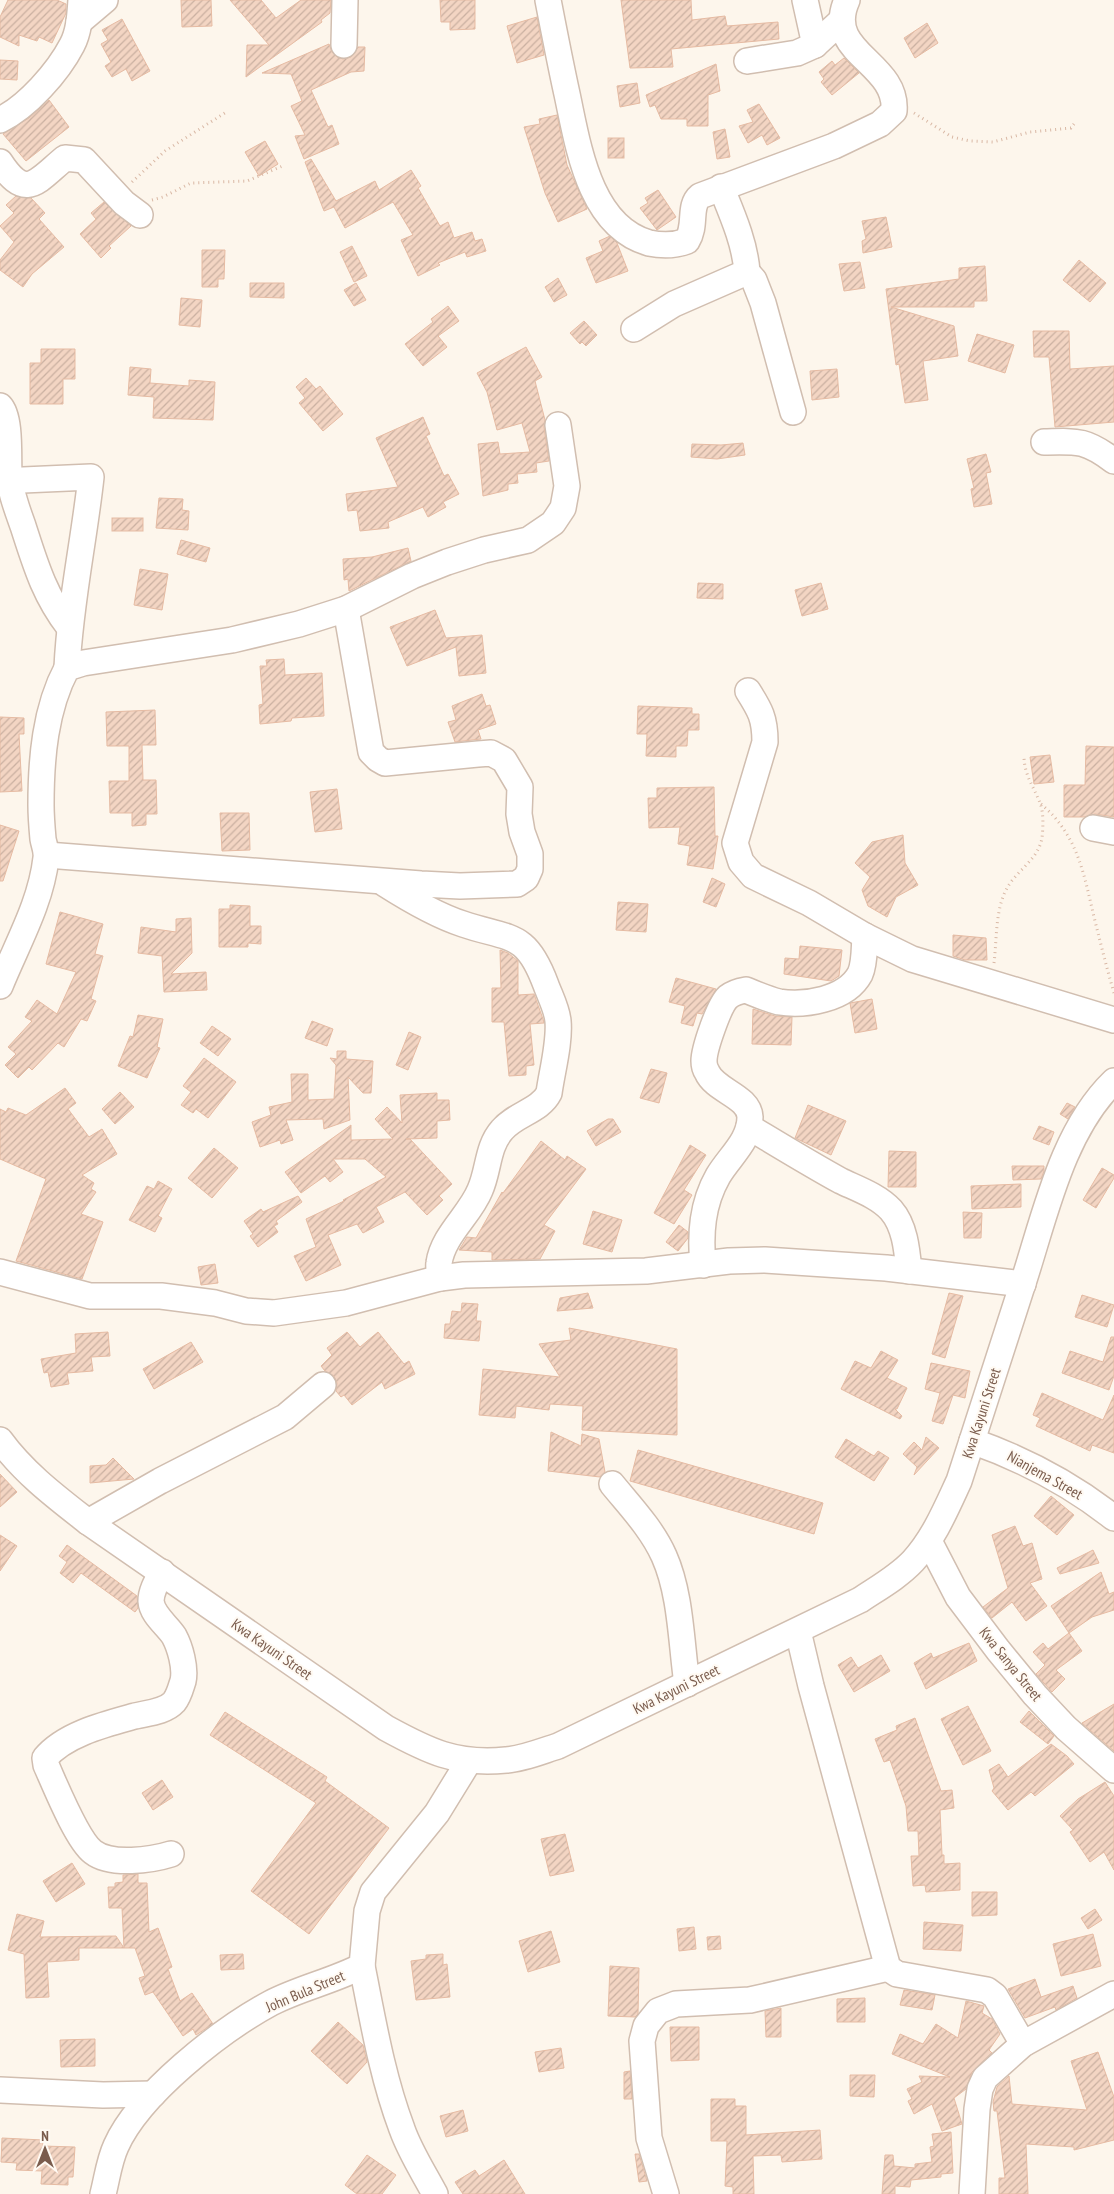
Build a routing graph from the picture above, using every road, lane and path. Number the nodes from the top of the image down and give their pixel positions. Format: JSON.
{"nodes":[{"id":1,"x":105,"y":0,"type":"edge"},
{"id":2,"x":344,"y":0,"type":"edge"},
{"id":3,"x":548,"y":0,"type":"edge"},
{"id":4,"x":805,"y":0,"type":"edge"},
{"id":5,"x":80,"y":11,"type":"edge"},
{"id":6,"x":844,"y":11,"type":"edge"},
{"id":7,"x":344,"y":45,"type":"dead end"},
{"id":8,"x":815,"y":45,"type":"junction"},
{"id":9,"x":747,"y":61,"type":"dead end"},
{"id":10,"x":895,"y":100,"type":"junction"},
{"id":11,"x":228,"y":111,"type":"dead end"},
{"id":12,"x":0,"y":120,"type":"edge"},
{"id":13,"x":1074,"y":124,"type":"dead end"},
{"id":14,"x":0,"y":162,"type":"edge"},
{"id":15,"x":285,"y":165,"type":"dead end"},
{"id":16,"x":721,"y":187,"type":"junction"},
{"id":17,"x":127,"y":205,"type":"junction"},
{"id":18,"x":747,"y":272,"type":"junction"},
{"id":19,"x":634,"y":329,"type":"dead end"},
{"id":20,"x":0,"y":406,"type":"edge"},
{"id":21,"x":794,"y":412,"type":"dead end"},
{"id":22,"x":558,"y":424,"type":"dead end"},
{"id":23,"x":1044,"y":442,"type":"dead end"},
{"id":24,"x":1114,"y":462,"type":"edge"},
{"id":25,"x":5,"y":481,"type":"edge"},
{"id":26,"x":346,"y":608,"type":"junction"},
{"id":27,"x":69,"y":627,"type":"junction"},
{"id":28,"x":67,"y":668,"type":"junction"},
{"id":29,"x":748,"y":691,"type":"dead end"},
{"id":30,"x":1024,"y":756,"type":"dead end"},
{"id":31,"x":1041,"y":804,"type":"junction"},
{"id":32,"x":47,"y":855,"type":"junction"},
{"id":33,"x":382,"y":881,"type":"junction"},
{"id":34,"x":865,"y":936,"type":"junction"},
{"id":35,"x":991,"y":984,"type":"junction"},
{"id":36,"x":0,"y":986,"type":"edge"},
{"id":37,"x":1114,"y":992,"type":"edge"},
{"id":38,"x":1114,"y":1020,"type":"edge"},
{"id":39,"x":1114,"y":1081,"type":"edge"},
{"id":40,"x":749,"y":1127,"type":"junction"},
{"id":41,"x":703,"y":1265,"type":"junction"},
{"id":42,"x":909,"y":1271,"type":"junction"},
{"id":43,"x":0,"y":1272,"type":"edge"},
{"id":44,"x":440,"y":1278,"type":"junction"},
{"id":45,"x":1023,"y":1284,"type":"junction"},
{"id":46,"x":323,"y":1386,"type":"dead end"},
{"id":47,"x":0,"y":1440,"type":"edge"},
{"id":48,"x":972,"y":1441,"type":"junction"},
{"id":49,"x":612,"y":1484,"type":"dead end"},
{"id":50,"x":1114,"y":1518,"type":"edge"},
{"id":51,"x":88,"y":1522,"type":"junction"},
{"id":52,"x":929,"y":1541,"type":"junction"},
{"id":53,"x":162,"y":1572,"type":"junction"},
{"id":54,"x":798,"y":1631,"type":"junction"},
{"id":55,"x":687,"y":1684,"type":"junction"},
{"id":56,"x":469,"y":1761,"type":"junction"},
{"id":57,"x":1114,"y":1770,"type":"edge"},
{"id":58,"x":171,"y":1854,"type":"dead end"},
{"id":59,"x":362,"y":1966,"type":"junction"},
{"id":60,"x":888,"y":1968,"type":"junction"},
{"id":61,"x":1114,"y":1994,"type":"edge"},
{"id":62,"x":1023,"y":2044,"type":"junction"},
{"id":63,"x":0,"y":2090,"type":"edge"},
{"id":64,"x":153,"y":2094,"type":"junction"},
{"id":65,"x":103,"y":2194,"type":"edge"},
{"id":66,"x":435,"y":2194,"type":"edge"},
{"id":67,"x":666,"y":2194,"type":"edge"},
{"id":68,"x":972,"y":2194,"type":"edge"}],
"edges":[{"from":1,"to":5,"type":"street"},
{"from":2,"to":7,"type":"street"},
{"from":3,"to":16,"type":"street"},
{"from":4,"to":8,"type":"street"},
{"from":5,"to":12,"type":"street"},
{"from":6,"to":8,"type":"street"},
{"from":6,"to":10,"type":"street"},
{"from":8,"to":9,"type":"street"},
{"from":10,"to":13,"type":"path"},
{"from":10,"to":16,"type":"street"},
{"from":11,"to":17,"type":"path"},
{"from":14,"to":17,"type":"street"},
{"from":15,"to":17,"type":"path"},
{"from":16,"to":18,"type":"street"},
{"from":18,"to":19,"type":"street"},
{"from":18,"to":21,"type":"street"},
{"from":20,"to":25,"type":"street"},
{"from":22,"to":26,"type":"street"},
{"from":23,"to":24,"type":"street"},
{"from":25,"to":27,"type":"street"},
{"from":25,"to":27,"type":"street"},
{"from":26,"to":28,"type":"street"},
{"from":26,"to":33,"type":"street"},
{"from":27,"to":28,"type":"street"},
{"from":28,"to":32,"type":"street"},
{"from":29,"to":34,"type":"street"},
{"from":30,"to":31,"type":"path"},
{"from":31,"to":35,"type":"path"},
{"from":31,"to":37,"type":"path"},
{"from":32,"to":33,"type":"street"},
{"from":32,"to":36,"type":"street"},
{"from":33,"to":44,"type":"street"},
{"from":34,"to":35,"type":"street"},
{"from":34,"to":40,"type":"street"},
{"from":35,"to":38,"type":"street"},
{"from":39,"to":45,"type":"street","name":"Kwa Kayuni Street"},
{"from":40,"to":41,"type":"street"},
{"from":40,"to":42,"type":"street"},
{"from":41,"to":42,"type":"street"},
{"from":41,"to":44,"type":"street"},
{"from":42,"to":45,"type":"street"},
{"from":43,"to":44,"type":"street"},
{"from":45,"to":48,"type":"street","name":"Kwa Kayuni Street"},
{"from":46,"to":51,"type":"street"},
{"from":47,"to":51,"type":"street","name":"Kwa Kayuni Street"},
{"from":48,"to":50,"type":"street","name":"Nianjema Street"},
{"from":48,"to":52,"type":"street","name":"Kwa Kayuni Street"},
{"from":49,"to":55,"type":"street"},
{"from":51,"to":53,"type":"street","name":"Kwa Kayuni Street"},
{"from":52,"to":54,"type":"street","name":"Kwa Kayuni Street"},
{"from":52,"to":57,"type":"street","name":"Kwa Sanya Street"},
{"from":53,"to":56,"type":"street","name":"Kwa Kayuni Street"},
{"from":53,"to":58,"type":"street"},
{"from":54,"to":55,"type":"street","name":"Kwa Kayuni Street"},
{"from":54,"to":60,"type":"street"},
{"from":55,"to":56,"type":"street","name":"Kwa Kayuni Street"},
{"from":56,"to":59,"type":"street","name":"John Bula Street"},
{"from":59,"to":64,"type":"street","name":"John Bula Street"},
{"from":59,"to":66,"type":"street"},
{"from":60,"to":62,"type":"street"},
{"from":60,"to":67,"type":"street"},
{"from":61,"to":62,"type":"street"},
{"from":62,"to":68,"type":"street"},
{"from":63,"to":64,"type":"street"},
{"from":64,"to":65,"type":"street","name":"John Bula Street"}]}
